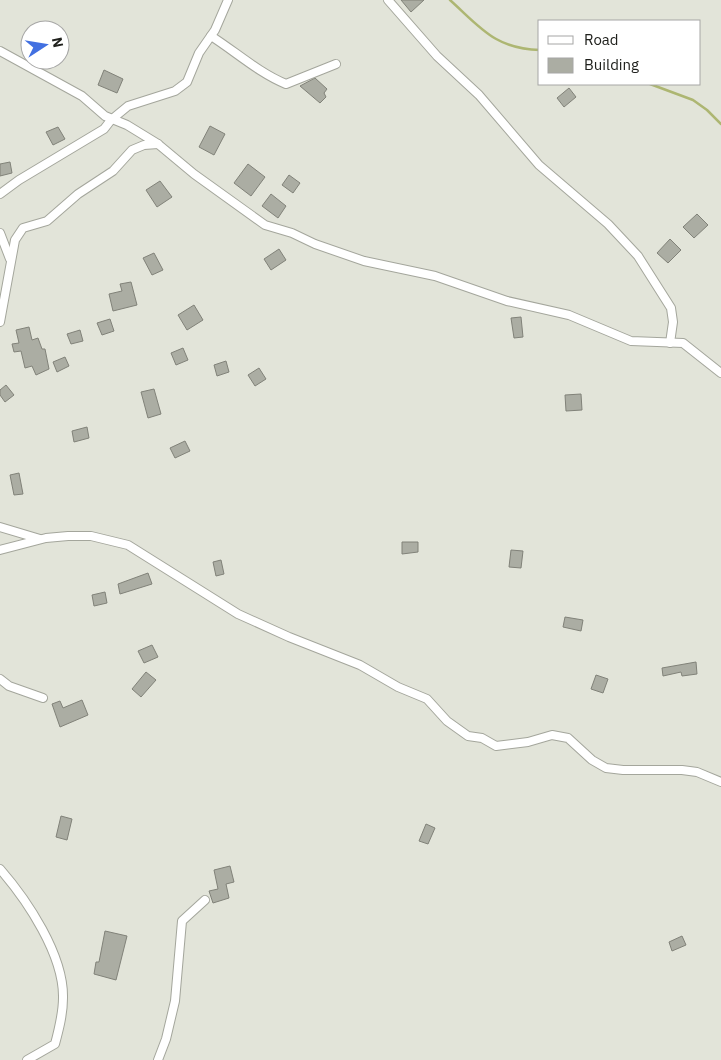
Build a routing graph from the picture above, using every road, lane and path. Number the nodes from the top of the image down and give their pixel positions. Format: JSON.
{"nodes":[{"id":1,"x":228,"y":0,"type":"edge"},
{"id":2,"x":388,"y":0,"type":"edge"},
{"id":3,"x":211,"y":36,"type":"junction"},
{"id":4,"x":0,"y":51,"type":"edge"},
{"id":5,"x":336,"y":64,"type":"dead end"},
{"id":6,"x":111,"y":120,"type":"junction"},
{"id":7,"x":158,"y":144,"type":"junction"},
{"id":8,"x":0,"y":194,"type":"edge"},
{"id":9,"x":0,"y":233,"type":"edge"},
{"id":10,"x":10,"y":259,"type":"junction"},
{"id":11,"x":0,"y":322,"type":"edge"},
{"id":12,"x":670,"y":343,"type":"junction"},
{"id":13,"x":721,"y":373,"type":"edge"},
{"id":14,"x":0,"y":527,"type":"edge"},
{"id":15,"x":42,"y":540,"type":"junction"},
{"id":16,"x":0,"y":550,"type":"edge"},
{"id":17,"x":0,"y":680,"type":"edge"},
{"id":18,"x":43,"y":698,"type":"dead end"},
{"id":19,"x":721,"y":782,"type":"edge"},
{"id":20,"x":0,"y":869,"type":"edge"},
{"id":21,"x":205,"y":900,"type":"dead end"},
{"id":22,"x":27,"y":1060,"type":"edge"},
{"id":23,"x":158,"y":1060,"type":"edge"}],
"edges":[{"from":1,"to":3,"type":"street"},
{"from":2,"to":12,"type":"street"},
{"from":3,"to":5,"type":"street"},
{"from":3,"to":6,"type":"street"},
{"from":4,"to":6,"type":"street"},
{"from":6,"to":7,"type":"street"},
{"from":6,"to":8,"type":"street"},
{"from":7,"to":10,"type":"street"},
{"from":7,"to":12,"type":"street"},
{"from":9,"to":10,"type":"street"},
{"from":10,"to":11,"type":"street"},
{"from":12,"to":13,"type":"street"},
{"from":14,"to":15,"type":"street"},
{"from":15,"to":16,"type":"street"},
{"from":15,"to":19,"type":"street"},
{"from":17,"to":18,"type":"street"},
{"from":20,"to":22,"type":"street"},
{"from":21,"to":23,"type":"street"}]}
